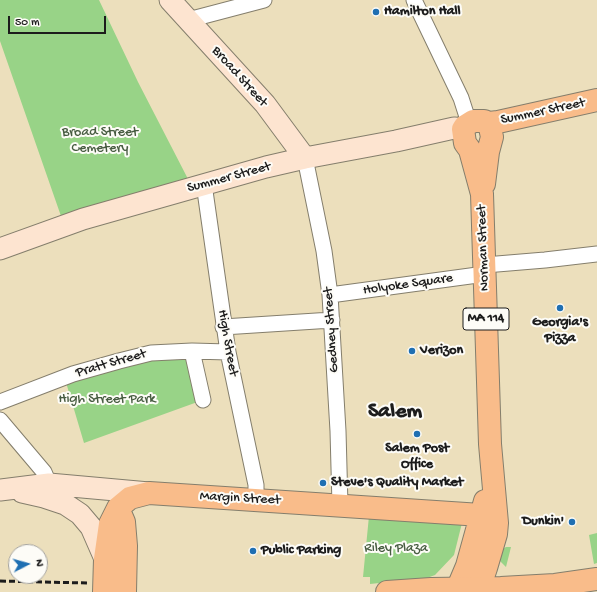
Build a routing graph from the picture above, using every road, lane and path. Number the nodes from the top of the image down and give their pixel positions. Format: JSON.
{"nodes":[{"id":1,"x":170,"y":0,"type":"edge"},
{"id":2,"x":264,"y":0,"type":"edge"},
{"id":3,"x":414,"y":0,"type":"edge"},
{"id":4,"x":188,"y":20,"type":"junction"},
{"id":5,"x":597,"y":100,"type":"edge"},
{"id":6,"x":477,"y":136,"type":"junction"},
{"id":7,"x":305,"y":158,"type":"junction"},
{"id":8,"x":204,"y":184,"type":"junction"},
{"id":9,"x":0,"y":249,"type":"edge"},
{"id":10,"x":597,"y":254,"type":"edge"},
{"id":11,"x":485,"y":269,"type":"junction"},
{"id":12,"x":330,"y":295,"type":"junction"},
{"id":13,"x":332,"y":320,"type":"junction"},
{"id":14,"x":223,"y":327,"type":"junction"},
{"id":15,"x":192,"y":351,"type":"junction"},
{"id":16,"x":228,"y":352,"type":"junction"},
{"id":17,"x":203,"y":400,"type":"dead end"},
{"id":18,"x":0,"y":402,"type":"edge"},
{"id":19,"x":0,"y":420,"type":"edge"},
{"id":20,"x":490,"y":444,"type":"junction"},
{"id":21,"x":49,"y":484,"type":"junction"},
{"id":22,"x":96,"y":489,"type":"junction"},
{"id":23,"x":4,"y":490,"type":"edge"},
{"id":24,"x":149,"y":493,"type":"junction"},
{"id":25,"x":256,"y":500,"type":"junction"},
{"id":26,"x":340,"y":505,"type":"junction"},
{"id":27,"x":118,"y":508,"type":"junction"},
{"id":28,"x":481,"y":515,"type":"junction"},
{"id":29,"x":105,"y":559,"type":"junction"},
{"id":30,"x":597,"y":579,"type":"edge"},
{"id":31,"x":468,"y":590,"type":"edge"},
{"id":32,"x":104,"y":592,"type":"edge"},
{"id":33,"x":125,"y":592,"type":"edge"},
{"id":34,"x":387,"y":592,"type":"edge"}],
"edges":[{"from":1,"to":4,"type":"street","name":"Broad Street"},
{"from":2,"to":4,"type":"street"},
{"from":3,"to":6,"type":"street"},
{"from":4,"to":7,"type":"street","name":"Broad Street"},
{"from":5,"to":6,"type":"main road","name":"Summer Street"},
{"from":6,"to":7,"type":"street","name":"Summer Street"},
{"from":6,"to":11,"type":"main road","name":"Norman Street","number":"MA 114"},
{"from":7,"to":8,"type":"street","name":"Summer Street"},
{"from":7,"to":12,"type":"street","name":"Gedney Street"},
{"from":8,"to":9,"type":"street","name":"Summer Street"},
{"from":8,"to":14,"type":"street","name":"High Street"},
{"from":10,"to":11,"type":"street","name":"Holyoke Square"},
{"from":11,"to":12,"type":"street","name":"Holyoke Square"},
{"from":11,"to":20,"type":"main road","name":"Norman Street","number":"MA 114"},
{"from":12,"to":13,"type":"street","name":"Gedney Street"},
{"from":13,"to":14,"type":"street"},
{"from":13,"to":26,"type":"street","name":"Gedney Street"},
{"from":14,"to":16,"type":"street","name":"High Street"},
{"from":15,"to":16,"type":"street","name":"Pratt Street"},
{"from":15,"to":17,"type":"street"},
{"from":15,"to":18,"type":"street","name":"Pratt Street"},
{"from":16,"to":25,"type":"street","name":"High Street"},
{"from":19,"to":21,"type":"street"},
{"from":20,"to":28,"type":"main road","name":"Norman Street","number":"MA 114"},
{"from":20,"to":31,"type":"main road","name":"Norman Street","number":"MA 114"},
{"from":21,"to":22,"type":"street","name":"Margin Street"},
{"from":21,"to":23,"type":"street","name":"Margin Street"},
{"from":22,"to":24,"type":"street","name":"Margin Street"},
{"from":22,"to":27,"type":"street"},
{"from":23,"to":29,"type":"street"},
{"from":24,"to":25,"type":"main road","name":"Margin Street"},
{"from":24,"to":27,"type":"main road"},
{"from":25,"to":26,"type":"main road","name":"Margin Street"},
{"from":26,"to":28,"type":"main road","name":"Margin Street"},
{"from":27,"to":29,"type":"main road"},
{"from":27,"to":33,"type":"main road"},
{"from":28,"to":31,"type":"main road","name":"Norman Street","number":"MA 114"},
{"from":29,"to":32,"type":"main road"},
{"from":30,"to":31,"type":"main road"},
{"from":31,"to":34,"type":"main road"}]}
